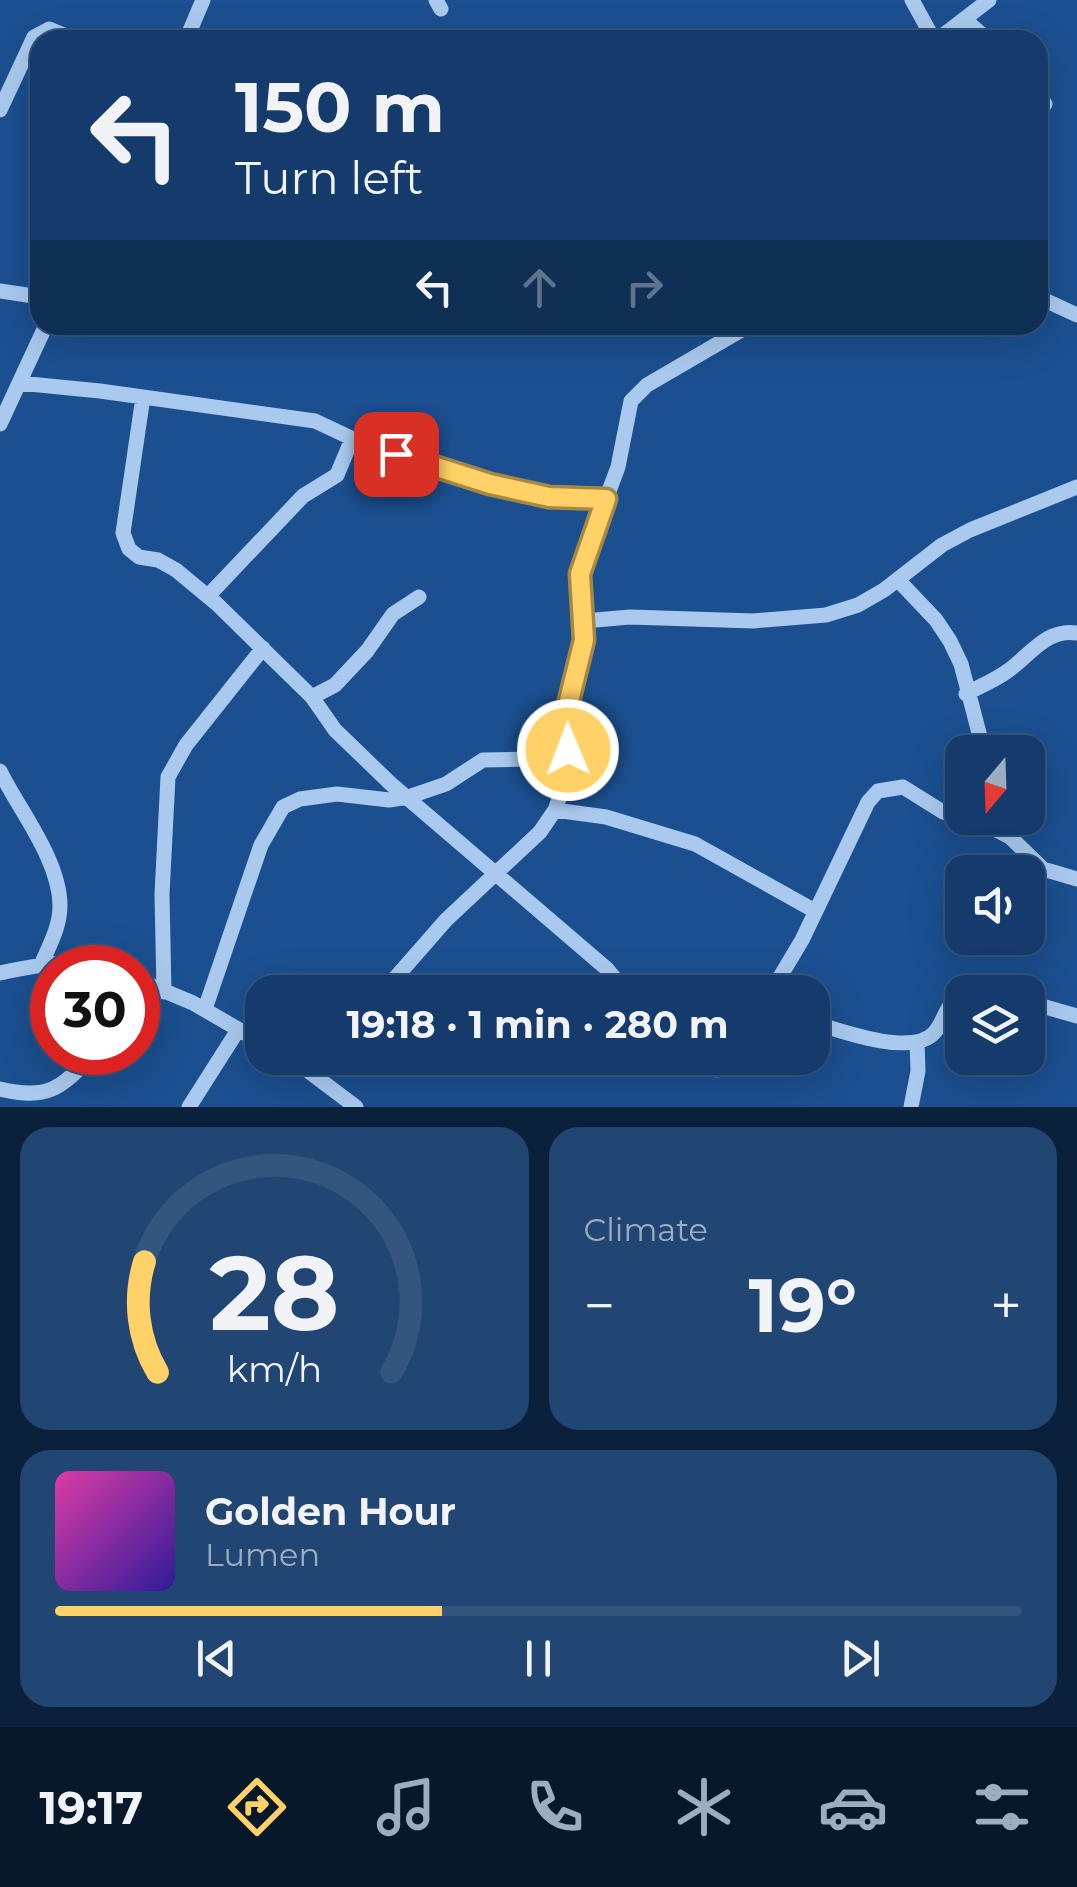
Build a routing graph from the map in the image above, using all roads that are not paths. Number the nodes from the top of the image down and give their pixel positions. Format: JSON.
{"nodes":[{"id":1,"x":203,"y":0,"type":"edge"},
{"id":2,"x":912,"y":0,"type":"edge"},
{"id":3,"x":989,"y":0,"type":"edge"},
{"id":4,"x":964,"y":19,"type":"junction"},
{"id":5,"x":190,"y":30,"type":"edge"},
{"id":6,"x":929,"y":30,"type":"edge"},
{"id":7,"x":949,"y":30,"type":"edge"},
{"id":8,"x":977,"y":30,"type":"edge"},
{"id":9,"x":30,"y":46,"type":"edge"},
{"id":10,"x":0,"y":110,"type":"edge"},
{"id":11,"x":0,"y":291,"type":"edge"},
{"id":12,"x":30,"y":296,"type":"edge"},
{"id":13,"x":1048,"y":301,"type":"edge"},
{"id":14,"x":1077,"y":314,"type":"edge"},
{"id":15,"x":42,"y":335,"type":"edge"},
{"id":16,"x":733,"y":335,"type":"edge"},
{"id":17,"x":30,"y":361,"type":"junction"},
{"id":18,"x":19,"y":384,"type":"junction"},
{"id":19,"x":54,"y":385,"type":"junction"},
{"id":20,"x":143,"y":397,"type":"junction"},
{"id":21,"x":1,"y":421,"type":"edge"},
{"id":22,"x":352,"y":439,"type":"junction"},
{"id":23,"x":1077,"y":487,"type":"edge"},
{"id":24,"x":606,"y":499,"type":"junction"},
{"id":25,"x":899,"y":580,"type":"junction"},
{"id":26,"x":208,"y":596,"type":"junction"},
{"id":27,"x":419,"y":597,"type":"dead end"},
{"id":28,"x":584,"y":621,"type":"junction"},
{"id":29,"x":1077,"y":633,"type":"edge"},
{"id":30,"x":263,"y":648,"type":"junction"},
{"id":31,"x":966,"y":694,"type":"junction"},
{"id":32,"x":312,"y":697,"type":"junction"},
{"id":33,"x":979,"y":735,"type":"edge"},
{"id":34,"x":571,"y":758,"type":"junction"},
{"id":35,"x":0,"y":770,"type":"edge"},
{"id":36,"x":408,"y":797,"type":"junction"},
{"id":37,"x":555,"y":810,"type":"junction"},
{"id":38,"x":945,"y":812,"type":"edge"},
{"id":39,"x":1006,"y":835,"type":"edge"},
{"id":40,"x":498,"y":872,"type":"junction"},
{"id":41,"x":1077,"y":879,"type":"edge"},
{"id":42,"x":815,"y":910,"type":"junction"},
{"id":43,"x":49,"y":945,"type":"edge"},
{"id":44,"x":155,"y":945,"type":"edge"},
{"id":45,"x":30,"y":967,"type":"edge"},
{"id":46,"x":0,"y":973,"type":"edge"},
{"id":47,"x":398,"y":975,"type":"edge"},
{"id":48,"x":612,"y":975,"type":"edge"},
{"id":49,"x":780,"y":975,"type":"edge"},
{"id":50,"x":160,"y":990,"type":"edge"},
{"id":51,"x":1045,"y":1007,"type":"edge"},
{"id":52,"x":205,"y":1010,"type":"junction"},
{"id":53,"x":945,"y":1012,"type":"edge"},
{"id":54,"x":1077,"y":1016,"type":"edge"},
{"id":55,"x":830,"y":1027,"type":"edge"},
{"id":56,"x":238,"y":1030,"type":"junction"},
{"id":57,"x":245,"y":1034,"type":"edge"},
{"id":58,"x":917,"y":1042,"type":"junction"},
{"id":59,"x":71,"y":1075,"type":"edge"},
{"id":60,"x":315,"y":1075,"type":"edge"},
{"id":61,"x":0,"y":1089,"type":"edge"},
{"id":62,"x":189,"y":1107,"type":"edge"},
{"id":63,"x":356,"y":1107,"type":"edge"},
{"id":64,"x":911,"y":1107,"type":"edge"}],
"edges":[{"from":1,"to":5,"type":"street"},
{"from":2,"to":6,"type":"street"},
{"from":3,"to":4,"type":"street"},
{"from":4,"to":7,"type":"street"},
{"from":4,"to":8,"type":"street"},
{"from":9,"to":10,"type":"street"},
{"from":11,"to":12,"type":"street"},
{"from":13,"to":14,"type":"street"},
{"from":15,"to":17,"type":"street"},
{"from":16,"to":24,"type":"street"},
{"from":17,"to":18,"type":"street"},
{"from":17,"to":19,"type":"street"},
{"from":18,"to":19,"type":"street"},
{"from":18,"to":21,"type":"street"},
{"from":19,"to":20,"type":"street"},
{"from":20,"to":22,"type":"street"},
{"from":20,"to":26,"type":"street"},
{"from":22,"to":24,"type":"street"},
{"from":22,"to":26,"type":"street"},
{"from":23,"to":25,"type":"street"},
{"from":24,"to":28,"type":"street"},
{"from":25,"to":28,"type":"street"},
{"from":25,"to":31,"type":"street"},
{"from":26,"to":30,"type":"street"},
{"from":27,"to":32,"type":"street"},
{"from":28,"to":34,"type":"street"},
{"from":29,"to":31,"type":"street"},
{"from":30,"to":32,"type":"street"},
{"from":30,"to":44,"type":"street"},
{"from":31,"to":33,"type":"street"},
{"from":32,"to":36,"type":"street"},
{"from":34,"to":36,"type":"street"},
{"from":34,"to":37,"type":"street"},
{"from":35,"to":43,"type":"street"},
{"from":36,"to":40,"type":"street"},
{"from":36,"to":52,"type":"street"},
{"from":37,"to":40,"type":"street"},
{"from":37,"to":42,"type":"street"},
{"from":38,"to":42,"type":"street"},
{"from":39,"to":41,"type":"street"},
{"from":40,"to":47,"type":"street"},
{"from":40,"to":48,"type":"street"},
{"from":42,"to":49,"type":"street"},
{"from":45,"to":46,"type":"street"},
{"from":50,"to":52,"type":"street"},
{"from":51,"to":54,"type":"street"},
{"from":52,"to":56,"type":"street"},
{"from":53,"to":58,"type":"street"},
{"from":55,"to":58,"type":"street"},
{"from":56,"to":57,"type":"street"},
{"from":56,"to":62,"type":"street"},
{"from":58,"to":64,"type":"street"},
{"from":59,"to":61,"type":"street"},
{"from":60,"to":63,"type":"street"}]}
